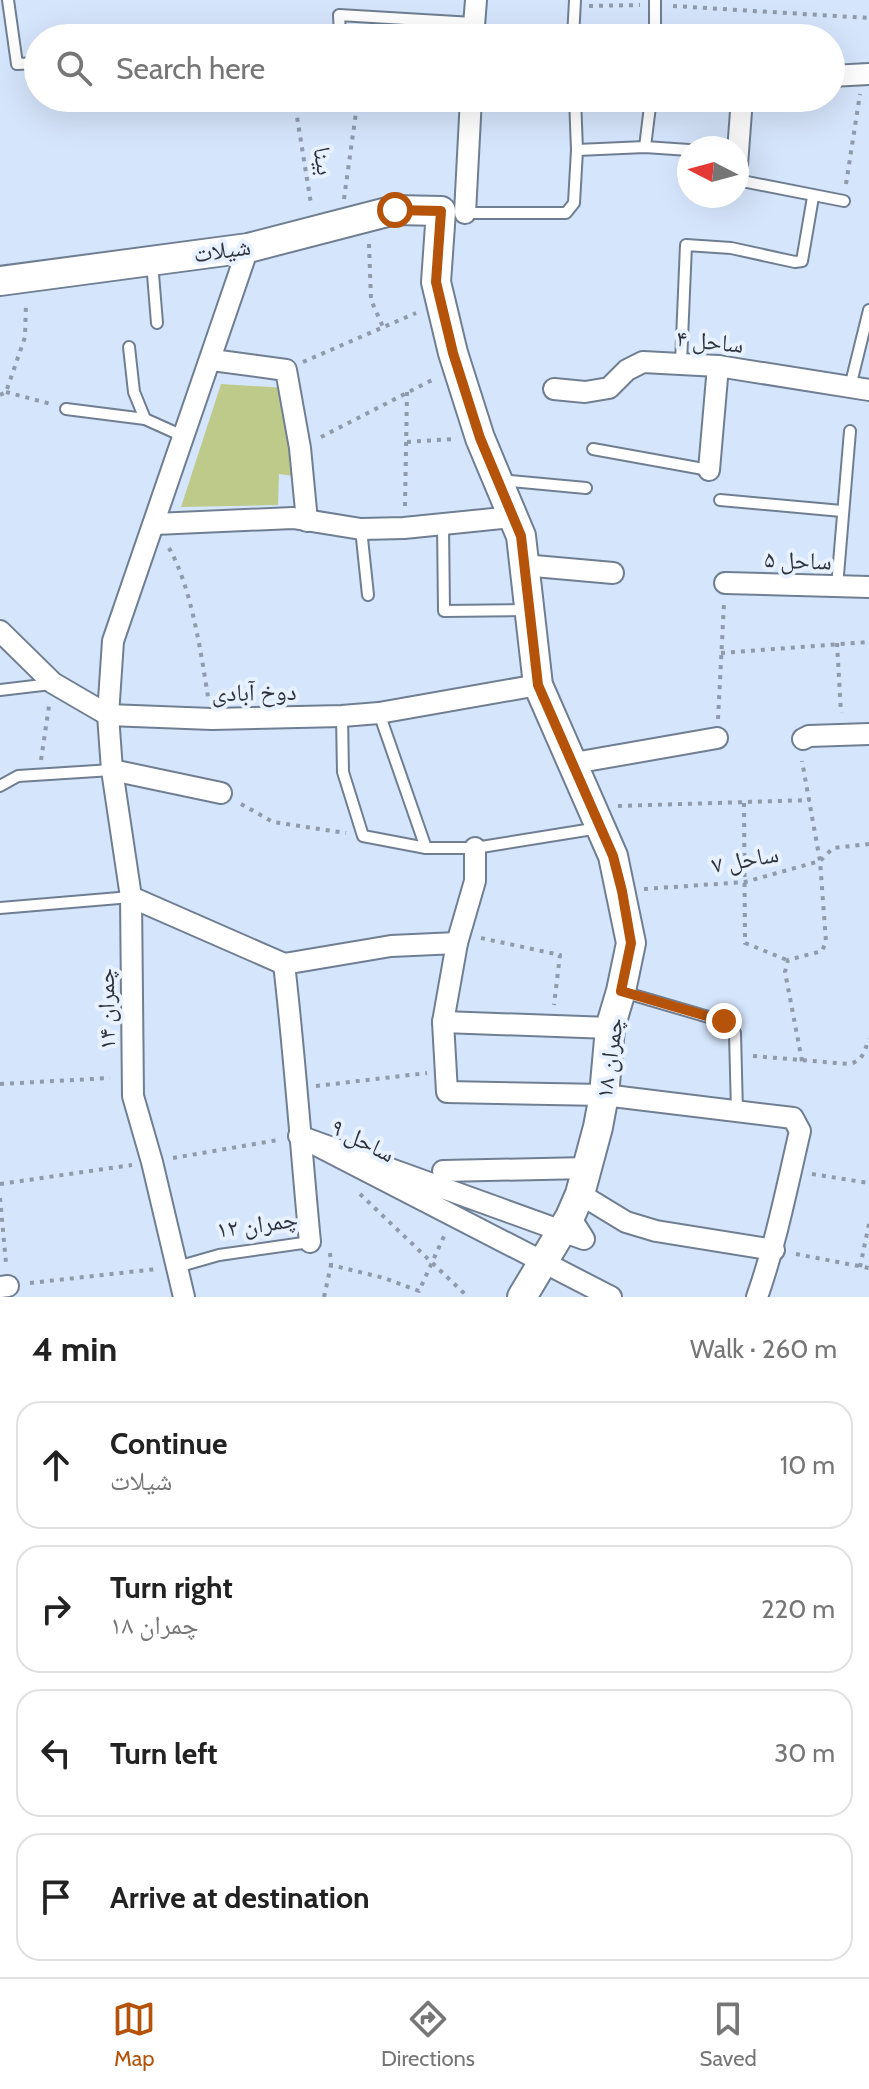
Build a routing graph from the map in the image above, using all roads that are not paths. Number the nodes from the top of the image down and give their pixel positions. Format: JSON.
{"nodes":[{"id":1,"x":8,"y":0,"type":"edge"},
{"id":2,"x":476,"y":0,"type":"edge"},
{"id":3,"x":655,"y":2,"type":"edge"},
{"id":4,"x":575,"y":3,"type":"edge"},
{"id":5,"x":339,"y":24,"type":"edge"},
{"id":6,"x":419,"y":24,"type":"edge"},
{"id":7,"x":474,"y":24,"type":"edge"},
{"id":8,"x":574,"y":24,"type":"edge"},
{"id":9,"x":655,"y":24,"type":"edge"},
{"id":10,"x":24,"y":64,"type":"edge"},
{"id":11,"x":866,"y":74,"type":"edge"},
{"id":12,"x":845,"y":75,"type":"edge"},
{"id":13,"x":469,"y":112,"type":"edge"},
{"id":14,"x":576,"y":112,"type":"edge"},
{"id":15,"x":649,"y":112,"type":"edge"},
{"id":16,"x":741,"y":112,"type":"edge"},
{"id":17,"x":739,"y":136,"type":"edge"},
{"id":18,"x":645,"y":147,"type":"junction"},
{"id":19,"x":677,"y":149,"type":"edge"},
{"id":20,"x":577,"y":150,"type":"junction"},
{"id":21,"x":749,"y":183,"type":"edge"},
{"id":22,"x":813,"y":197,"type":"junction"},
{"id":23,"x":844,"y":201,"type":"road end"},
{"id":24,"x":453,"y":212,"type":"junction"},
{"id":25,"x":248,"y":248,"type":"junction"},
{"id":26,"x":152,"y":260,"type":"junction"},
{"id":27,"x":13,"y":279,"type":"edge"},
{"id":28,"x":869,"y":310,"type":"edge"},
{"id":29,"x":157,"y":323,"type":"dead end"},
{"id":30,"x":129,"y":347,"type":"dead end"},
{"id":31,"x":212,"y":360,"type":"junction"},
{"id":32,"x":681,"y":363,"type":"junction"},
{"id":33,"x":718,"y":366,"type":"junction"},
{"id":34,"x":554,"y":389,"type":"dead end"},
{"id":35,"x":859,"y":389,"type":"edge"},
{"id":36,"x":66,"y":409,"type":"road end"},
{"id":37,"x":145,"y":419,"type":"junction"},
{"id":38,"x":850,"y":431,"type":"dead end"},
{"id":39,"x":185,"y":437,"type":"junction"},
{"id":40,"x":593,"y":449,"type":"dead end"},
{"id":41,"x":709,"y":470,"type":"joint"},
{"id":42,"x":496,"y":479,"type":"junction"},
{"id":43,"x":586,"y":488,"type":"dead end"},
{"id":44,"x":720,"y":500,"type":"dead end"},
{"id":45,"x":842,"y":511,"type":"junction"},
{"id":46,"x":513,"y":517,"type":"junction"},
{"id":47,"x":307,"y":521,"type":"junction"},
{"id":48,"x":155,"y":524,"type":"junction"},
{"id":49,"x":443,"y":524,"type":"junction"},
{"id":50,"x":361,"y":529,"type":"junction"},
{"id":51,"x":523,"y":565,"type":"junction"},
{"id":52,"x":613,"y":573,"type":"dead end"},
{"id":53,"x":725,"y":583,"type":"road end"},
{"id":54,"x":837,"y":587,"type":"junction"},
{"id":55,"x":869,"y":587,"type":"edge"},
{"id":56,"x":368,"y":595,"type":"dead end"},
{"id":57,"x":528,"y":610,"type":"junction"},
{"id":58,"x":0,"y":631,"type":"edge"},
{"id":59,"x":53,"y":683,"type":"junction"},
{"id":60,"x":538,"y":685,"type":"junction"},
{"id":61,"x":0,"y":690,"type":"edge"},
{"id":62,"x":379,"y":713,"type":"junction"},
{"id":63,"x":108,"y":715,"type":"junction"},
{"id":64,"x":342,"y":716,"type":"junction"},
{"id":65,"x":869,"y":734,"type":"edge"},
{"id":66,"x":717,"y":738,"type":"road end"},
{"id":67,"x":803,"y":739,"type":"road end"},
{"id":68,"x":574,"y":763,"type":"junction"},
{"id":69,"x":112,"y":770,"type":"junction"},
{"id":70,"x":0,"y":786,"type":"edge"},
{"id":71,"x":221,"y":793,"type":"road end"},
{"id":72,"x":596,"y":817,"type":"junction"},
{"id":73,"x":426,"y":848,"type":"junction"},
{"id":74,"x":475,"y":848,"type":"junction"},
{"id":75,"x":131,"y":897,"type":"junction"},
{"id":76,"x":0,"y":908,"type":"edge"},
{"id":77,"x":458,"y":938,"type":"junction"},
{"id":78,"x":284,"y":964,"type":"junction"},
{"id":79,"x":621,"y":991,"type":"junction"},
{"id":80,"x":443,"y":1022,"type":"junction"},
{"id":81,"x":610,"y":1028,"type":"junction"},
{"id":82,"x":604,"y":1095,"type":"junction"},
{"id":83,"x":737,"y":1112,"type":"junction"},
{"id":84,"x":299,"y":1136,"type":"junction"},
{"id":85,"x":443,"y":1171,"type":"dead end"},
{"id":86,"x":579,"y":1193,"type":"junction"},
{"id":87,"x":310,"y":1242,"type":"joint"},
{"id":88,"x":774,"y":1250,"type":"junction"},
{"id":89,"x":175,"y":1267,"type":"junction"},
{"id":90,"x":184,"y":1297,"type":"edge"},
{"id":91,"x":522,"y":1297,"type":"edge"},
{"id":92,"x":611,"y":1297,"type":"edge"},
{"id":93,"x":757,"y":1297,"type":"edge"}],
"edges":[{"from":1,"to":10,"type":"lane"},
{"from":2,"to":7,"type":"street"},
{"from":3,"to":9,"type":"lane"},
{"from":4,"to":8,"type":"lane"},
{"from":5,"to":6,"type":"lane"},
{"from":11,"to":12,"type":"street"},
{"from":13,"to":24,"type":"street"},
{"from":14,"to":20,"type":"lane"},
{"from":15,"to":18,"type":"lane"},
{"from":16,"to":17,"type":"street"},
{"from":18,"to":19,"type":"lane"},
{"from":18,"to":20,"type":"lane"},
{"from":20,"to":24,"type":"lane"},
{"from":21,"to":22,"type":"lane"},
{"from":22,"to":23,"type":"lane"},
{"from":22,"to":32,"type":"lane"},
{"from":24,"to":25,"type":"street","name":"شیلات"},
{"from":24,"to":42,"type":"street","name":"چمران ۱۸"},
{"from":25,"to":26,"type":"street","name":"شیلات"},
{"from":25,"to":31,"type":"street","name":"چمران ۱۴"},
{"from":26,"to":27,"type":"street","name":"شیلات"},
{"from":26,"to":29,"type":"lane"},
{"from":28,"to":35,"type":"lane"},
{"from":30,"to":37,"type":"lane"},
{"from":31,"to":39,"type":"street","name":"چمران ۱۴"},
{"from":31,"to":47,"type":"street"},
{"from":32,"to":33,"type":"street","name":"ساحل ۴"},
{"from":32,"to":34,"type":"street","name":"ساحل ۴"},
{"from":33,"to":35,"type":"street","name":"ساحل ۴"},
{"from":33,"to":41,"type":"street"},
{"from":36,"to":37,"type":"lane"},
{"from":37,"to":39,"type":"lane"},
{"from":38,"to":45,"type":"lane"},
{"from":39,"to":48,"type":"street","name":"چمران ۱۴"},
{"from":40,"to":41,"type":"lane"},
{"from":42,"to":43,"type":"lane"},
{"from":42,"to":46,"type":"street","name":"چمران ۱۸"},
{"from":44,"to":45,"type":"lane"},
{"from":45,"to":54,"type":"lane"},
{"from":46,"to":49,"type":"street"},
{"from":46,"to":51,"type":"street","name":"چمران ۱۸"},
{"from":47,"to":48,"type":"street"},
{"from":47,"to":50,"type":"street"},
{"from":48,"to":63,"type":"street","name":"چمران ۱۴"},
{"from":49,"to":50,"type":"street"},
{"from":49,"to":57,"type":"lane"},
{"from":50,"to":56,"type":"lane"},
{"from":51,"to":52,"type":"street"},
{"from":51,"to":57,"type":"street","name":"چمران ۱۸"},
{"from":53,"to":54,"type":"street","name":"ساحل ۵"},
{"from":54,"to":55,"type":"street","name":"ساحل ۵"},
{"from":57,"to":60,"type":"street","name":"چمران ۱۸"},
{"from":58,"to":59,"type":"street","name":"دوخ آبادی"},
{"from":59,"to":61,"type":"lane"},
{"from":59,"to":63,"type":"street","name":"دوخ آبادی"},
{"from":60,"to":62,"type":"street","name":"دوخ آبادی"},
{"from":60,"to":68,"type":"street","name":"چمران ۱۸"},
{"from":62,"to":64,"type":"street","name":"دوخ آبادی"},
{"from":62,"to":73,"type":"lane"},
{"from":63,"to":64,"type":"street","name":"دوخ آبادی"},
{"from":63,"to":69,"type":"street","name":"چمران ۱۴"},
{"from":64,"to":73,"type":"lane"},
{"from":65,"to":67,"type":"street"},
{"from":66,"to":68,"type":"street"},
{"from":68,"to":72,"type":"street","name":"چمران ۱۸"},
{"from":69,"to":70,"type":"lane"},
{"from":69,"to":71,"type":"street"},
{"from":69,"to":75,"type":"street","name":"چمران ۱۴"},
{"from":72,"to":74,"type":"lane"},
{"from":72,"to":79,"type":"street","name":"چمران ۱۸"},
{"from":73,"to":74,"type":"lane"},
{"from":74,"to":77,"type":"street"},
{"from":75,"to":76,"type":"lane"},
{"from":75,"to":78,"type":"street"},
{"from":75,"to":89,"type":"street","name":"چمران ۱۴"},
{"from":77,"to":78,"type":"street"},
{"from":77,"to":80,"type":"street"},
{"from":78,"to":84,"type":"street"},
{"from":79,"to":81,"type":"street","name":"چمران ۱۸"},
{"from":79,"to":83,"type":"lane"},
{"from":80,"to":81,"type":"street"},
{"from":80,"to":82,"type":"street"},
{"from":81,"to":82,"type":"street","name":"چمران ۱۸"},
{"from":82,"to":83,"type":"street"},
{"from":82,"to":86,"type":"street","name":"چمران ۱۸"},
{"from":83,"to":88,"type":"street"},
{"from":84,"to":86,"type":"street","name":"ساحل ۹"},
{"from":84,"to":87,"type":"street"},
{"from":84,"to":92,"type":"street","name":"ساحل ۹"},
{"from":85,"to":86,"type":"street"},
{"from":86,"to":88,"type":"street"},
{"from":86,"to":91,"type":"street","name":"چمران ۱۸"},
{"from":87,"to":89,"type":"lane","name":"چمران ۱۲"},
{"from":88,"to":93,"type":"street"},
{"from":89,"to":90,"type":"street","name":"چمران ۱۴"}]}
